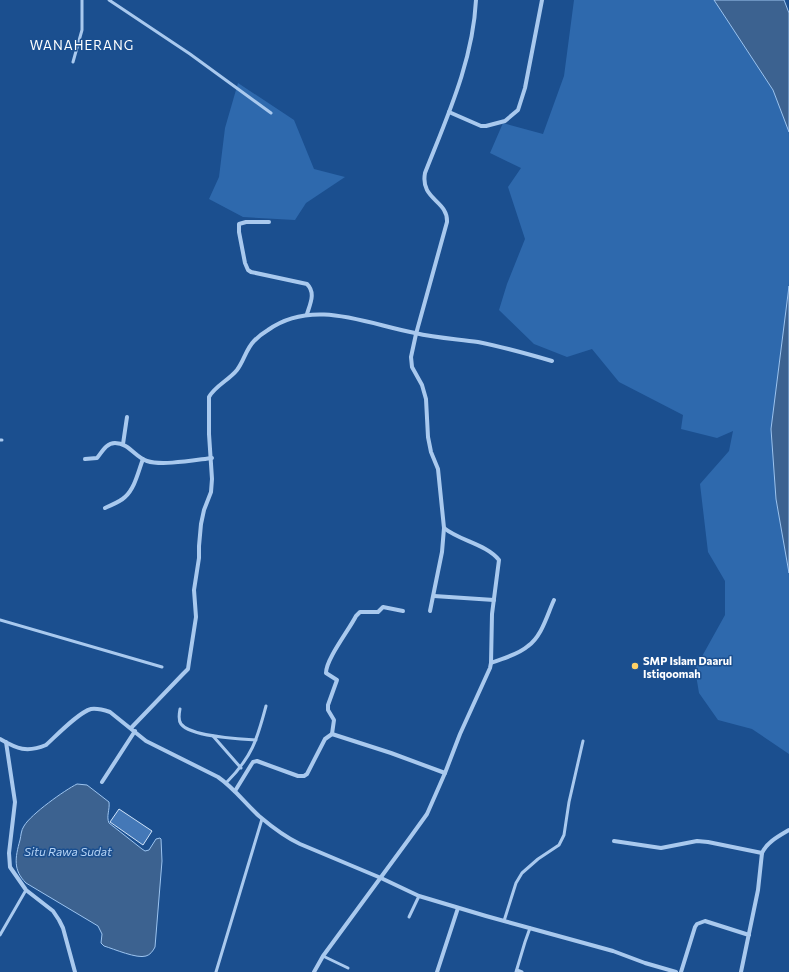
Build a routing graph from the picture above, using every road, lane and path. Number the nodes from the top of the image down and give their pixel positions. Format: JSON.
{"nodes":[{"id":1,"x":82,"y":0,"type":"edge"},
{"id":2,"x":109,"y":0,"type":"edge"},
{"id":3,"x":476,"y":0,"type":"edge"},
{"id":4,"x":542,"y":0,"type":"edge"},
{"id":5,"x":73,"y":62,"type":"dead end"},
{"id":6,"x":449,"y":112,"type":"junction"},
{"id":7,"x":271,"y":113,"type":"dead end"},
{"id":8,"x":268,"y":222,"type":"dead end"},
{"id":9,"x":307,"y":314,"type":"junction"},
{"id":10,"x":416,"y":334,"type":"junction"},
{"id":11,"x":552,"y":361,"type":"dead end"},
{"id":12,"x":127,"y":417,"type":"dead end"},
{"id":13,"x":123,"y":444,"type":"junction"},
{"id":14,"x":212,"y":458,"type":"junction"},
{"id":15,"x":85,"y":459,"type":"dead end"},
{"id":16,"x":142,"y":459,"type":"junction"},
{"id":17,"x":105,"y":508,"type":"dead end"},
{"id":18,"x":444,"y":528,"type":"junction"},
{"id":19,"x":434,"y":596,"type":"junction"},
{"id":20,"x":494,"y":600,"type":"junction"},
{"id":21,"x":554,"y":600,"type":"dead end"},
{"id":22,"x":403,"y":611,"type":"dead end"},
{"id":23,"x":430,"y":611,"type":"dead end"},
{"id":24,"x":0,"y":620,"type":"edge"},
{"id":25,"x":491,"y":663,"type":"junction"},
{"id":26,"x":162,"y":667,"type":"dead end"},
{"id":27,"x":266,"y":706,"type":"dead end"},
{"id":28,"x":180,"y":709,"type":"dead end"},
{"id":29,"x":133,"y":730,"type":"junction"},
{"id":30,"x":332,"y":734,"type":"junction"},
{"id":31,"x":213,"y":736,"type":"junction"},
{"id":32,"x":0,"y":739,"type":"edge"},
{"id":33,"x":256,"y":740,"type":"junction"},
{"id":34,"x":583,"y":741,"type":"dead end"},
{"id":35,"x":6,"y":742,"type":"junction"},
{"id":36,"x":241,"y":768,"type":"junction"},
{"id":37,"x":446,"y":773,"type":"junction"},
{"id":38,"x":102,"y":782,"type":"dead end"},
{"id":39,"x":226,"y":783,"type":"junction"},
{"id":40,"x":235,"y":791,"type":"junction"},
{"id":41,"x":262,"y":819,"type":"junction"},
{"id":42,"x":789,"y":830,"type":"edge"},
{"id":43,"x":614,"y":841,"type":"dead end"},
{"id":44,"x":762,"y":853,"type":"junction"},
{"id":45,"x":381,"y":878,"type":"junction"},
{"id":46,"x":26,"y":890,"type":"junction"},
{"id":47,"x":419,"y":896,"type":"junction"},
{"id":48,"x":458,"y":908,"type":"junction"},
{"id":49,"x":409,"y":917,"type":"dead end"},
{"id":50,"x":504,"y":921,"type":"junction"},
{"id":51,"x":530,"y":928,"type":"junction"},
{"id":52,"x":0,"y":935,"type":"edge"},
{"id":53,"x":749,"y":935,"type":"junction"},
{"id":54,"x":323,"y":956,"type":"junction"},
{"id":55,"x":348,"y":968,"type":"dead end"},
{"id":56,"x":516,"y":971,"type":"edge"},
{"id":57,"x":75,"y":972,"type":"edge"},
{"id":58,"x":216,"y":972,"type":"edge"},
{"id":59,"x":314,"y":972,"type":"edge"},
{"id":60,"x":437,"y":972,"type":"edge"},
{"id":61,"x":522,"y":972,"type":"edge"},
{"id":62,"x":676,"y":972,"type":"edge"},
{"id":63,"x":681,"y":972,"type":"edge"},
{"id":64,"x":741,"y":972,"type":"edge"}],
"edges":[{"from":1,"to":5,"type":"lane"},
{"from":2,"to":7,"type":"lane"},
{"from":3,"to":6,"type":"street"},
{"from":4,"to":6,"type":"street"},
{"from":6,"to":10,"type":"street"},
{"from":8,"to":9,"type":"street"},
{"from":9,"to":10,"type":"street"},
{"from":9,"to":14,"type":"street"},
{"from":10,"to":11,"type":"street"},
{"from":10,"to":18,"type":"street"},
{"from":12,"to":13,"type":"street"},
{"from":13,"to":15,"type":"street"},
{"from":13,"to":16,"type":"street"},
{"from":14,"to":16,"type":"street"},
{"from":14,"to":29,"type":"street"},
{"from":16,"to":17,"type":"street"},
{"from":18,"to":19,"type":"street"},
{"from":18,"to":20,"type":"street"},
{"from":19,"to":20,"type":"street"},
{"from":19,"to":23,"type":"street"},
{"from":20,"to":25,"type":"street"},
{"from":21,"to":25,"type":"street"},
{"from":22,"to":30,"type":"street"},
{"from":24,"to":26,"type":"lane"},
{"from":25,"to":37,"type":"street"},
{"from":27,"to":33,"type":"lane"},
{"from":28,"to":31,"type":"lane"},
{"from":29,"to":35,"type":"street"},
{"from":29,"to":38,"type":"street"},
{"from":29,"to":39,"type":"street"},
{"from":30,"to":37,"type":"street"},
{"from":30,"to":40,"type":"street"},
{"from":31,"to":33,"type":"lane"},
{"from":31,"to":36,"type":"lane"},
{"from":32,"to":35,"type":"street"},
{"from":33,"to":36,"type":"lane"},
{"from":34,"to":50,"type":"lane"},
{"from":35,"to":46,"type":"street"},
{"from":36,"to":39,"type":"lane"},
{"from":37,"to":45,"type":"street"},
{"from":39,"to":40,"type":"street"},
{"from":40,"to":41,"type":"street"},
{"from":41,"to":45,"type":"street"},
{"from":41,"to":58,"type":"lane"},
{"from":42,"to":44,"type":"street"},
{"from":43,"to":44,"type":"street"},
{"from":44,"to":53,"type":"street"},
{"from":45,"to":47,"type":"street"},
{"from":45,"to":54,"type":"street"},
{"from":46,"to":52,"type":"lane"},
{"from":46,"to":57,"type":"street"},
{"from":47,"to":48,"type":"street"},
{"from":47,"to":49,"type":"lane"},
{"from":48,"to":50,"type":"street"},
{"from":48,"to":60,"type":"street"},
{"from":50,"to":51,"type":"street"},
{"from":51,"to":56,"type":"lane"},
{"from":51,"to":62,"type":"street"},
{"from":53,"to":63,"type":"street"},
{"from":53,"to":64,"type":"street"},
{"from":54,"to":55,"type":"lane"},
{"from":54,"to":59,"type":"street"},
{"from":56,"to":61,"type":"lane"}]}
